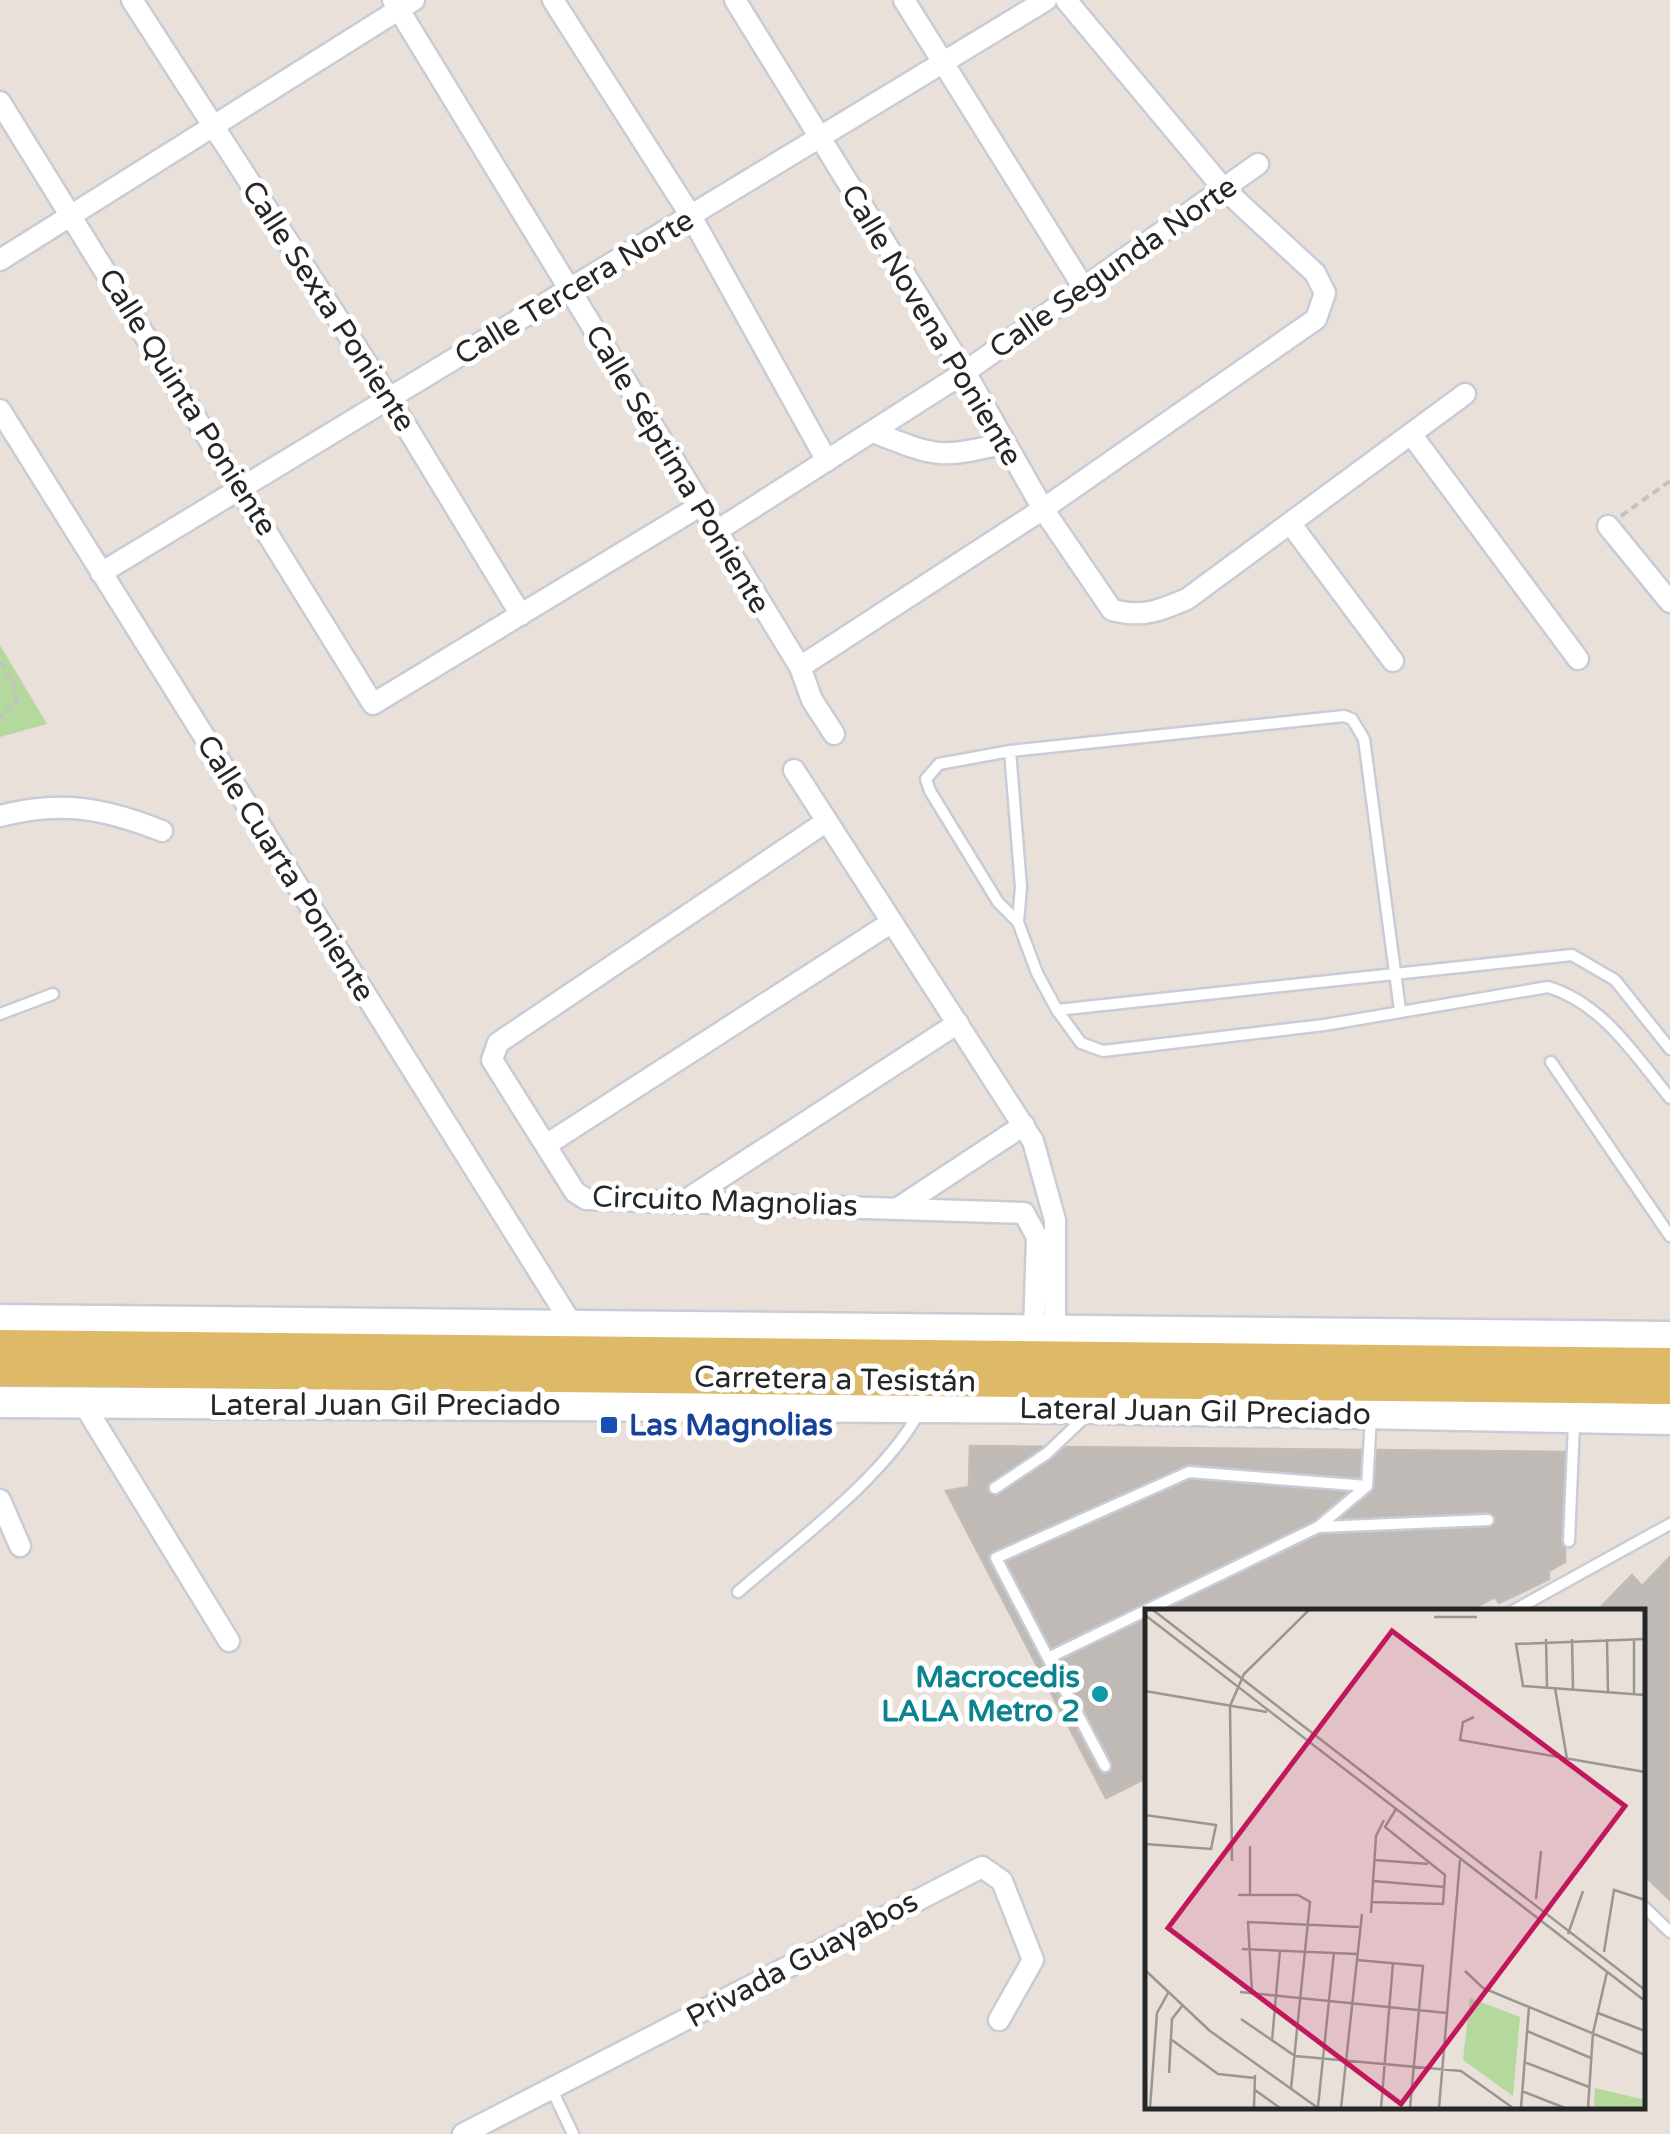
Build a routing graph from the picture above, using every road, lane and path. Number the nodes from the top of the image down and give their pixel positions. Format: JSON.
{"nodes":[{"id":1,"x":132,"y":0,"type":"edge"},
{"id":2,"x":553,"y":0,"type":"edge"},
{"id":3,"x":735,"y":0,"type":"edge"},
{"id":4,"x":904,"y":0,"type":"edge"},
{"id":5,"x":1046,"y":0,"type":"edge"},
{"id":6,"x":1066,"y":0,"type":"edge"},
{"id":7,"x":402,"y":3,"type":"edge"},
{"id":8,"x":945,"y":63,"type":"junction"},
{"id":9,"x":0,"y":102,"type":"edge"},
{"id":10,"x":214,"y":125,"type":"junction"},
{"id":11,"x":819,"y":140,"type":"junction"},
{"id":12,"x":1258,"y":164,"type":"dead end"},
{"id":13,"x":1224,"y":188,"type":"junction"},
{"id":14,"x":72,"y":215,"type":"junction"},
{"id":15,"x":690,"y":216,"type":"junction"},
{"id":16,"x":0,"y":260,"type":"edge"},
{"id":17,"x":1082,"y":285,"type":"junction"},
{"id":18,"x":570,"y":290,"type":"junction"},
{"id":19,"x":965,"y":372,"type":"junction"},
{"id":20,"x":1465,"y":394,"type":"dead end"},
{"id":21,"x":390,"y":398,"type":"junction"},
{"id":22,"x":0,"y":410,"type":"edge"},
{"id":23,"x":873,"y":432,"type":"junction"},
{"id":24,"x":1412,"y":434,"type":"junction"},
{"id":25,"x":1005,"y":443,"type":"junction"},
{"id":26,"x":828,"y":462,"type":"junction"},
{"id":27,"x":1670,"y":481,"type":"edge"},
{"id":28,"x":242,"y":488,"type":"junction"},
{"id":29,"x":698,"y":507,"type":"junction"},
{"id":30,"x":1043,"y":509,"type":"junction"},
{"id":31,"x":1290,"y":523,"type":"junction"},
{"id":32,"x":1608,"y":526,"type":"joint"},
{"id":33,"x":714,"y":532,"type":"junction"},
{"id":34,"x":101,"y":573,"type":"junction"},
{"id":35,"x":1670,"y":602,"type":"edge"},
{"id":36,"x":521,"y":615,"type":"junction"},
{"id":37,"x":1578,"y":658,"type":"dead end"},
{"id":38,"x":0,"y":661,"type":"edge"},
{"id":39,"x":1393,"y":661,"type":"dead end"},
{"id":40,"x":800,"y":667,"type":"junction"},
{"id":41,"x":0,"y":718,"type":"edge"},
{"id":42,"x":834,"y":734,"type":"dead end"},
{"id":43,"x":1010,"y":751,"type":"junction"},
{"id":44,"x":794,"y":770,"type":"dead end"},
{"id":45,"x":0,"y":816,"type":"edge"},
{"id":46,"x":827,"y":821,"type":"junction"},
{"id":47,"x":162,"y":831,"type":"dead end"},
{"id":48,"x":892,"y":922,"type":"junction"},
{"id":49,"x":1018,"y":922,"type":"junction"},
{"id":50,"x":1397,"y":973,"type":"junction"},
{"id":51,"x":54,"y":994,"type":"dead end"},
{"id":52,"x":1056,"y":1010,"type":"junction"},
{"id":53,"x":1400,"y":1010,"type":"junction"},
{"id":54,"x":0,"y":1014,"type":"edge"},
{"id":55,"x":958,"y":1023,"type":"junction"},
{"id":56,"x":1670,"y":1049,"type":"edge"},
{"id":57,"x":1551,"y":1062,"type":"dead end"},
{"id":58,"x":1670,"y":1098,"type":"edge"},
{"id":59,"x":1024,"y":1125,"type":"junction"},
{"id":60,"x":546,"y":1145,"type":"junction"},
{"id":61,"x":683,"y":1202,"type":"junction"},
{"id":62,"x":898,"y":1208,"type":"junction"},
{"id":63,"x":1670,"y":1236,"type":"edge"},
{"id":64,"x":0,"y":1320,"type":"edge"},
{"id":65,"x":573,"y":1326,"type":"junction"},
{"id":66,"x":865,"y":1329,"type":"junction"},
{"id":67,"x":1044,"y":1332,"type":"junction"},
{"id":68,"x":1670,"y":1337,"type":"edge"},
{"id":69,"x":0,"y":1346,"type":"edge"},
{"id":70,"x":1670,"y":1364,"type":"edge"},
{"id":71,"x":788,"y":1367,"type":"junction"},
{"id":72,"x":0,"y":1370,"type":"edge"},
{"id":73,"x":852,"y":1380,"type":"junction"},
{"id":74,"x":1670,"y":1388,"type":"edge"},
{"id":75,"x":0,"y":1402,"type":"edge"},
{"id":76,"x":84,"y":1403,"type":"junction"},
{"id":77,"x":922,"y":1406,"type":"junction"},
{"id":78,"x":1094,"y":1408,"type":"junction"},
{"id":79,"x":1371,"y":1416,"type":"junction"},
{"id":80,"x":1574,"y":1417,"type":"junction"},
{"id":81,"x":1670,"y":1419,"type":"edge"},
{"id":82,"x":1367,"y":1486,"type":"junction"},
{"id":83,"x":996,"y":1488,"type":"dead end"},
{"id":84,"x":0,"y":1500,"type":"edge"},
{"id":85,"x":1488,"y":1520,"type":"dead end"},
{"id":86,"x":1670,"y":1524,"type":"edge"},
{"id":87,"x":1318,"y":1527,"type":"junction"},
{"id":88,"x":1569,"y":1541,"type":"dead end"},
{"id":89,"x":20,"y":1546,"type":"dead end"},
{"id":90,"x":738,"y":1592,"type":"dead end"},
{"id":91,"x":1149,"y":1609,"type":"edge"},
{"id":92,"x":1516,"y":1609,"type":"edge"},
{"id":93,"x":1145,"y":1611,"type":"edge"},
{"id":94,"x":229,"y":1641,"type":"dead end"},
{"id":95,"x":1048,"y":1658,"type":"junction"},
{"id":96,"x":1105,"y":1766,"type":"dead end"},
{"id":97,"x":1645,"y":1908,"type":"edge"},
{"id":98,"x":1670,"y":1932,"type":"edge"},
{"id":99,"x":998,"y":2020,"type":"dead end"},
{"id":100,"x":552,"y":2090,"type":"junction"},
{"id":101,"x":463,"y":2134,"type":"edge"},
{"id":102,"x":573,"y":2134,"type":"edge"}],
"edges":[{"from":1,"to":10,"type":"street","name":"Calle Sexta Poniente"},
{"from":2,"to":15,"type":"street"},
{"from":3,"to":11,"type":"street","name":"Calle Novena Poniente"},
{"from":4,"to":8,"type":"street"},
{"from":5,"to":8,"type":"street","name":"Calle Tercera Norte"},
{"from":6,"to":13,"type":"street"},
{"from":7,"to":10,"type":"street"},
{"from":7,"to":18,"type":"street","name":"Calle Séptima Poniente"},
{"from":8,"to":11,"type":"street","name":"Calle Tercera Norte"},
{"from":8,"to":17,"type":"street"},
{"from":9,"to":14,"type":"street","name":"Calle Quinta Poniente"},
{"from":10,"to":14,"type":"street"},
{"from":10,"to":21,"type":"street","name":"Calle Sexta Poniente"},
{"from":11,"to":15,"type":"street","name":"Calle Tercera Norte"},
{"from":11,"to":19,"type":"street","name":"Calle Novena Poniente"},
{"from":12,"to":13,"type":"street","name":"Calle Segunda Norte"},
{"from":13,"to":17,"type":"street","name":"Calle Segunda Norte"},
{"from":13,"to":30,"type":"street"},
{"from":14,"to":16,"type":"street"},
{"from":14,"to":28,"type":"street","name":"Calle Quinta Poniente"},
{"from":15,"to":18,"type":"street","name":"Calle Tercera Norte"},
{"from":15,"to":26,"type":"street"},
{"from":17,"to":19,"type":"street","name":"Calle Segunda Norte"},
{"from":18,"to":21,"type":"street","name":"Calle Tercera Norte"},
{"from":18,"to":29,"type":"street","name":"Calle Séptima Poniente"},
{"from":19,"to":23,"type":"street","name":"Calle Segunda Norte"},
{"from":19,"to":25,"type":"street","name":"Calle Novena Poniente"},
{"from":20,"to":24,"type":"street"},
{"from":21,"to":28,"type":"street","name":"Calle Tercera Norte"},
{"from":21,"to":36,"type":"street","name":"Calle Sexta Poniente"},
{"from":22,"to":34,"type":"street","name":"Calle Cuarta Poniente"},
{"from":23,"to":25,"type":"street"},
{"from":23,"to":26,"type":"street","name":"Calle Segunda Norte"},
{"from":24,"to":31,"type":"street"},
{"from":24,"to":37,"type":"street"},
{"from":25,"to":30,"type":"street","name":"Calle Novena Poniente"},
{"from":26,"to":33,"type":"street","name":"Calle Segunda Norte"},
{"from":27,"to":32,"type":"path"},
{"from":28,"to":34,"type":"street","name":"Calle Tercera Norte"},
{"from":28,"to":36,"type":"street","name":"Calle Quinta Poniente"},
{"from":29,"to":33,"type":"street","name":"Calle Séptima Poniente"},
{"from":29,"to":36,"type":"street"},
{"from":30,"to":31,"type":"street","name":"Calle Novena Poniente"},
{"from":30,"to":40,"type":"street"},
{"from":31,"to":39,"type":"street"},
{"from":32,"to":35,"type":"street"},
{"from":33,"to":40,"type":"street","name":"Calle Séptima Poniente"},
{"from":34,"to":65,"type":"street","name":"Calle Cuarta Poniente"},
{"from":38,"to":41,"type":"path"},
{"from":40,"to":42,"type":"street","name":"Calle Séptima Poniente"},
{"from":43,"to":49,"type":"lane"},
{"from":43,"to":49,"type":"lane"},
{"from":43,"to":50,"type":"lane"},
{"from":44,"to":46,"type":"street"},
{"from":45,"to":47,"type":"street"},
{"from":46,"to":48,"type":"street"},
{"from":46,"to":60,"type":"street","name":"Circuito Magnolias"},
{"from":48,"to":55,"type":"street"},
{"from":48,"to":60,"type":"street"},
{"from":49,"to":52,"type":"lane"},
{"from":50,"to":52,"type":"lane"},
{"from":50,"to":53,"type":"lane"},
{"from":50,"to":56,"type":"lane"},
{"from":51,"to":54,"type":"lane"},
{"from":52,"to":53,"type":"lane"},
{"from":53,"to":58,"type":"lane"},
{"from":55,"to":59,"type":"street"},
{"from":55,"to":61,"type":"street"},
{"from":57,"to":63,"type":"lane"},
{"from":59,"to":62,"type":"street"},
{"from":59,"to":67,"type":"street"},
{"from":60,"to":61,"type":"street","name":"Circuito Magnolias"},
{"from":61,"to":62,"type":"street","name":"Circuito Magnolias"},
{"from":62,"to":67,"type":"street","name":"Circuito Magnolias"},
{"from":64,"to":65,"type":"main road","name":"Lateral Juan Gil Preciado"},
{"from":65,"to":71,"type":"main road","name":"Lateral Juan Gil Preciado"},
{"from":66,"to":67,"type":"main road","name":"Lateral Juan Gil Preciado"},
{"from":66,"to":71,"type":"main road","name":"Lateral Juan Gil Preciado"},
{"from":66,"to":73,"type":"main road"},
{"from":67,"to":68,"type":"main road","name":"Lateral Juan Gil Preciado"},
{"from":69,"to":71,"type":"main road","name":"Carretera a Tesistán"},
{"from":70,"to":73,"type":"main road","name":"Carretera a Tesistán"},
{"from":71,"to":72,"type":"main road","name":"Carretera a Tesistán"},
{"from":71,"to":73,"type":"main road","name":"Carretera a Tesistán"},
{"from":71,"to":73,"type":"main road","name":"Lateral Juan Gil Preciado"},
{"from":71,"to":76,"type":"main road","name":"Lateral Juan Gil Preciado"},
{"from":73,"to":74,"type":"main road","name":"Carretera a Tesistán"},
{"from":73,"to":77,"type":"main road","name":"Lateral Juan Gil Preciado"},
{"from":75,"to":76,"type":"main road","name":"Lateral Juan Gil Preciado"},
{"from":76,"to":94,"type":"street"},
{"from":77,"to":78,"type":"main road","name":"Lateral Juan Gil Preciado"},
{"from":77,"to":90,"type":"lane"},
{"from":78,"to":79,"type":"main road","name":"Lateral Juan Gil Preciado"},
{"from":78,"to":83,"type":"lane"},
{"from":79,"to":80,"type":"main road","name":"Lateral Juan Gil Preciado"},
{"from":79,"to":82,"type":"lane"},
{"from":80,"to":81,"type":"main road","name":"Lateral Juan Gil Preciado"},
{"from":80,"to":88,"type":"lane"},
{"from":82,"to":87,"type":"lane"},
{"from":82,"to":95,"type":"lane"},
{"from":84,"to":89,"type":"street"},
{"from":85,"to":87,"type":"lane"},
{"from":86,"to":92,"type":"lane"},
{"from":87,"to":91,"type":"lane"},
{"from":93,"to":95,"type":"lane"},
{"from":95,"to":96,"type":"lane"},
{"from":97,"to":98,"type":"lane"},
{"from":99,"to":100,"type":"street","name":"Privada Guayabos"},
{"from":100,"to":101,"type":"street","name":"Privada Guayabos"},
{"from":100,"to":102,"type":"lane"}]}
